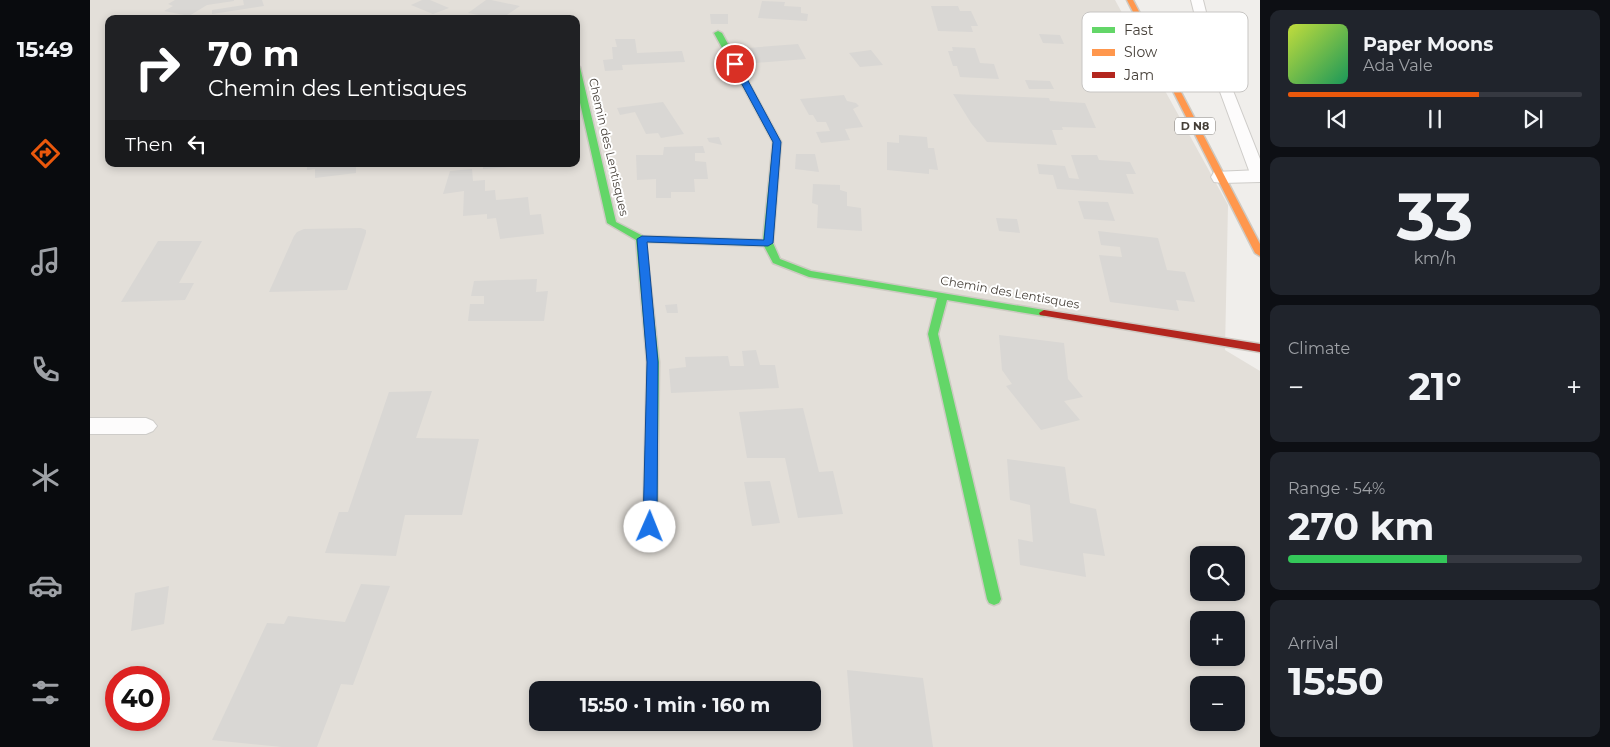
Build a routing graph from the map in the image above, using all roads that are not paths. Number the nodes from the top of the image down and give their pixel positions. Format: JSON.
{"nodes":[{"id":1,"x":1130,"y":0,"type":"edge"},
{"id":2,"x":1136,"y":12,"type":"edge"},
{"id":3,"x":718,"y":33,"type":"dead end"},
{"id":4,"x":580,"y":84,"type":"edge"},
{"id":5,"x":1178,"y":92,"type":"edge"},
{"id":6,"x":1227,"y":92,"type":"edge"},
{"id":7,"x":1259,"y":176,"type":"edge"},
{"id":8,"x":1222,"y":177,"type":"junction"},
{"id":9,"x":642,"y":239,"type":"junction"},
{"id":10,"x":768,"y":243,"type":"junction"},
{"id":11,"x":1260,"y":253,"type":"edge"},
{"id":12,"x":943,"y":294,"type":"junction"},
{"id":13,"x":1260,"y":348,"type":"edge"},
{"id":14,"x":90,"y":426,"type":"edge"},
{"id":15,"x":146,"y":426,"type":"dead end"},
{"id":16,"x":650,"y":527,"type":"dead end"},
{"id":17,"x":994,"y":599,"type":"dead end"}],
"edges":[{"from":1,"to":2,"type":"street","number":"D N8"},
{"from":3,"to":10,"type":"street"},
{"from":4,"to":9,"type":"street","name":"Chemin des Lentisques"},
{"from":5,"to":8,"type":"street","number":"D N8"},
{"from":6,"to":7,"type":"lane"},
{"from":7,"to":8,"type":"street"},
{"from":8,"to":11,"type":"street","number":"D N8"},
{"from":9,"to":10,"type":"street","name":"Chemin des Lentisques"},
{"from":9,"to":16,"type":"street"},
{"from":10,"to":12,"type":"street","name":"Chemin des Lentisques"},
{"from":12,"to":13,"type":"street","name":"Chemin des Lentisques"},
{"from":12,"to":17,"type":"street"},
{"from":14,"to":15,"type":"lane"}]}
